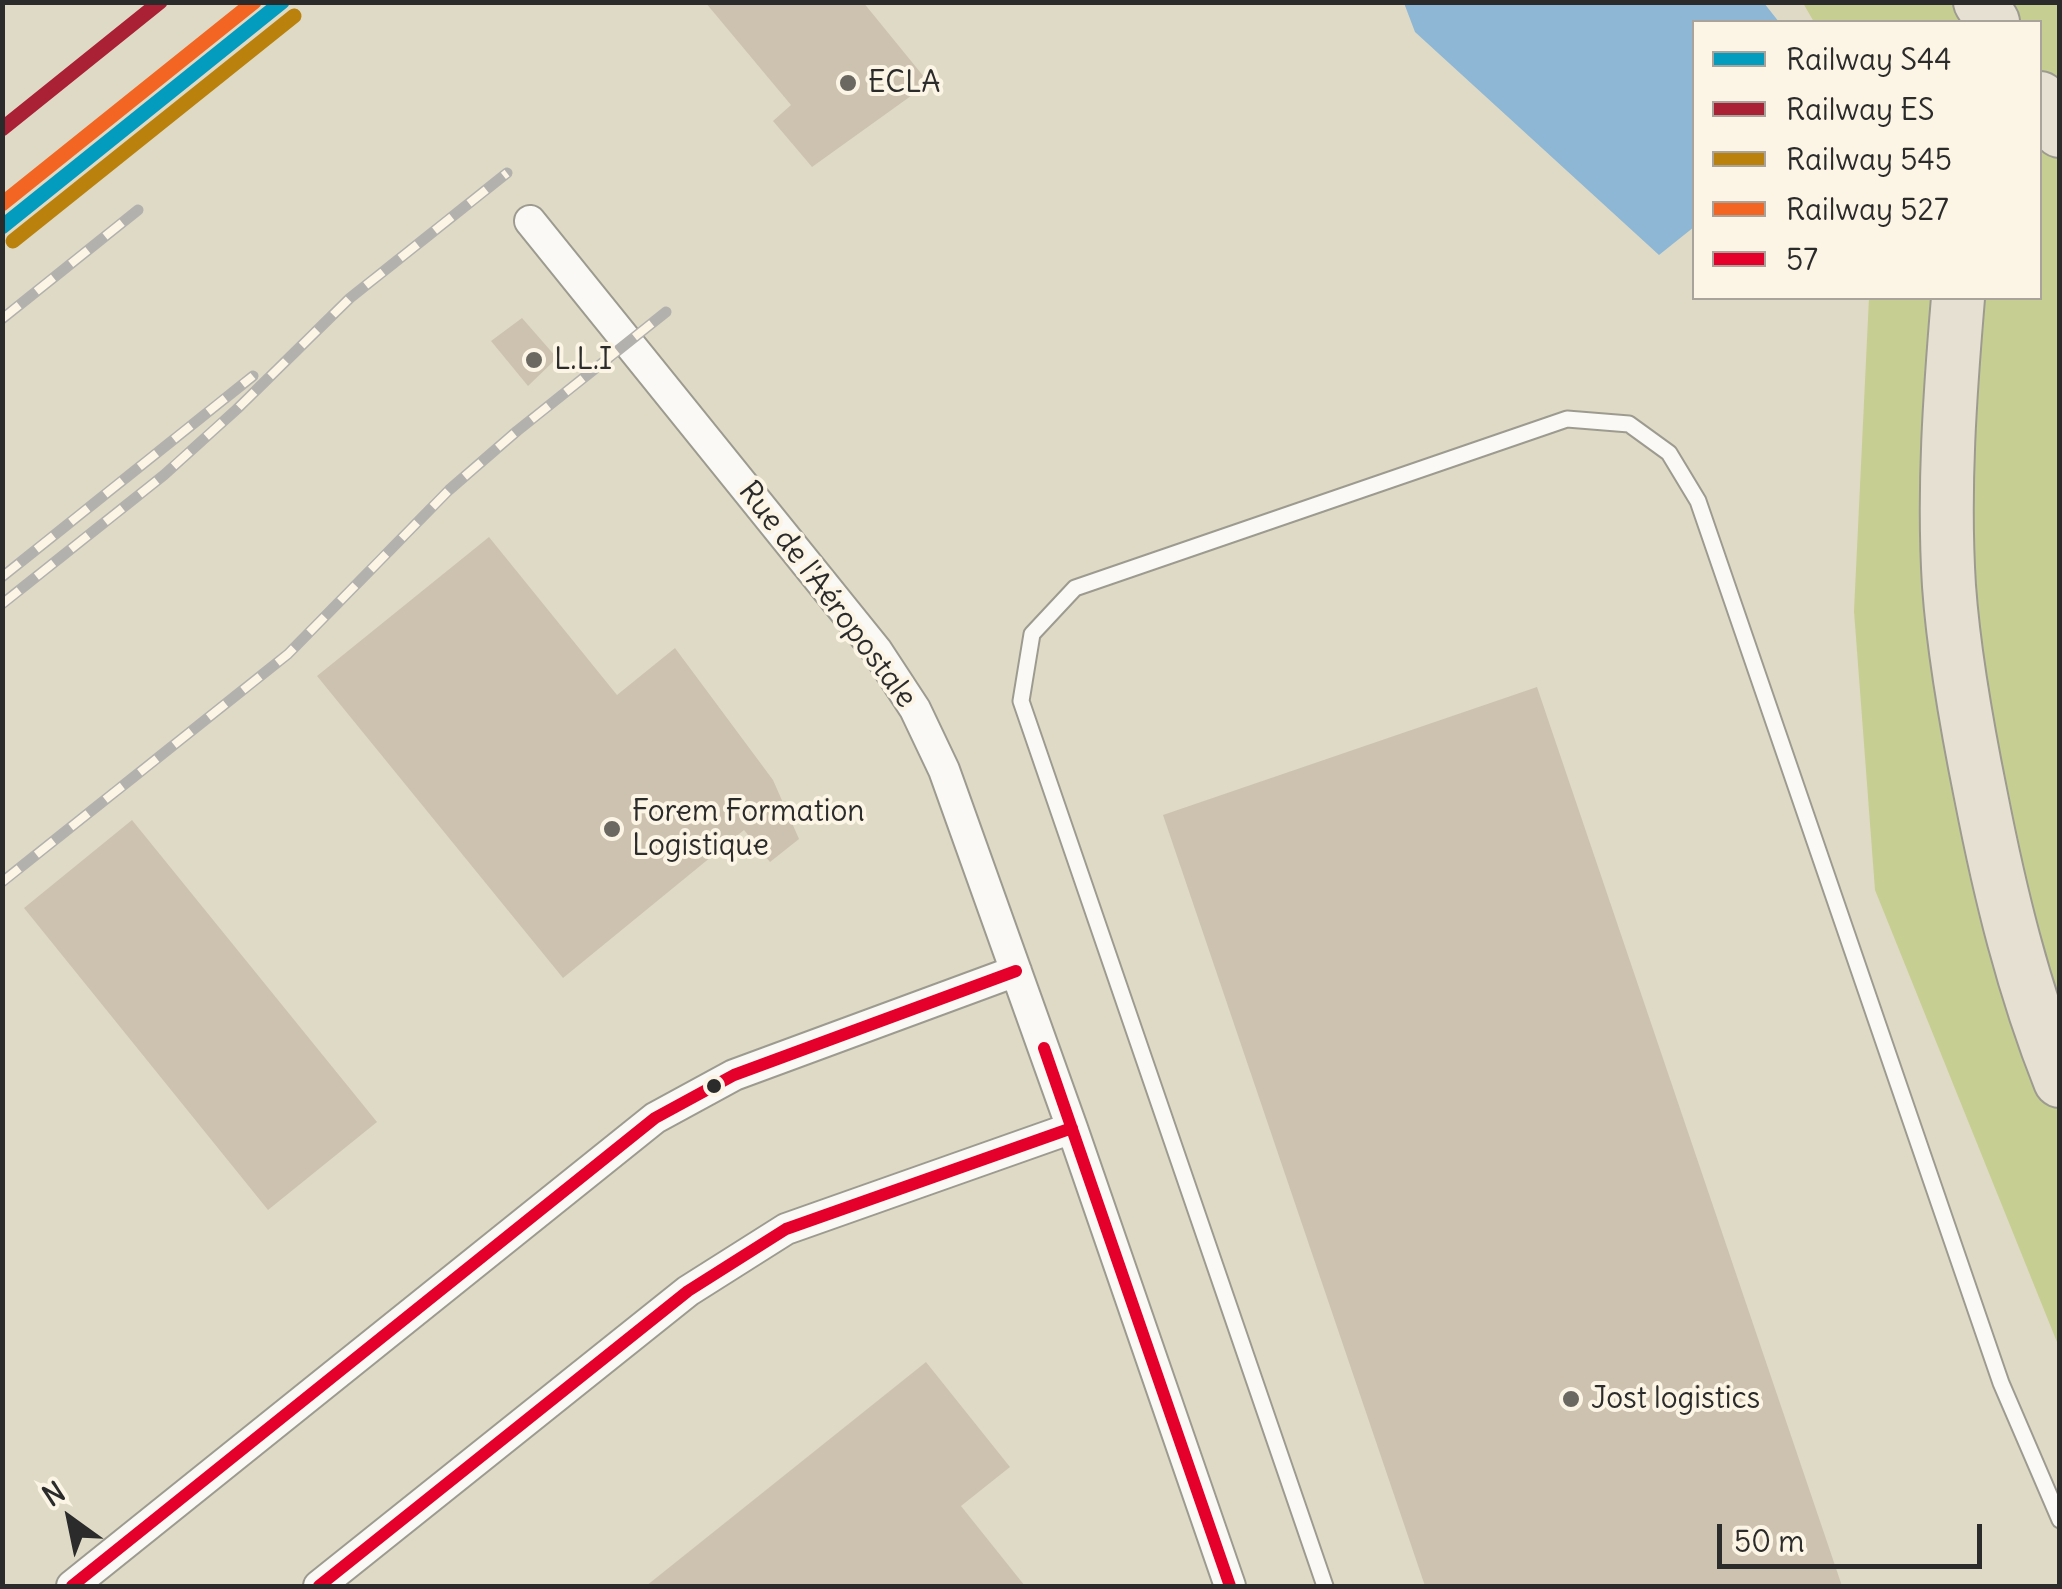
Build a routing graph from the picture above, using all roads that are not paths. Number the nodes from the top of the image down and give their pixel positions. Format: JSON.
{"nodes":[{"id":1,"x":2042,"y":101,"type":"edge"},
{"id":2,"x":2060,"y":131,"type":"edge"},
{"id":3,"x":530,"y":222,"type":"dead end"},
{"id":4,"x":1958,"y":300,"type":"edge"},
{"id":5,"x":1016,"y":971,"type":"junction"},
{"id":6,"x":2060,"y":1081,"type":"edge"},
{"id":7,"x":1072,"y":1128,"type":"junction"},
{"id":8,"x":2060,"y":1520,"type":"edge"},
{"id":9,"x":72,"y":1586,"type":"edge"},
{"id":10,"x":318,"y":1586,"type":"edge"},
{"id":11,"x":1230,"y":1586,"type":"edge"},
{"id":12,"x":1326,"y":1586,"type":"edge"}],
"edges":[{"from":1,"to":2,"type":"highway"},
{"from":3,"to":5,"type":"street","name":"Rue de l'Aéropostale"},
{"from":4,"to":6,"type":"highway"},
{"from":5,"to":7,"type":"street","name":"Rue de l'Aéropostale"},
{"from":5,"to":9,"type":"street"},
{"from":7,"to":10,"type":"street"},
{"from":7,"to":11,"type":"street","name":"Rue de l'Aéropostale"},
{"from":8,"to":12,"type":"lane"}]}
